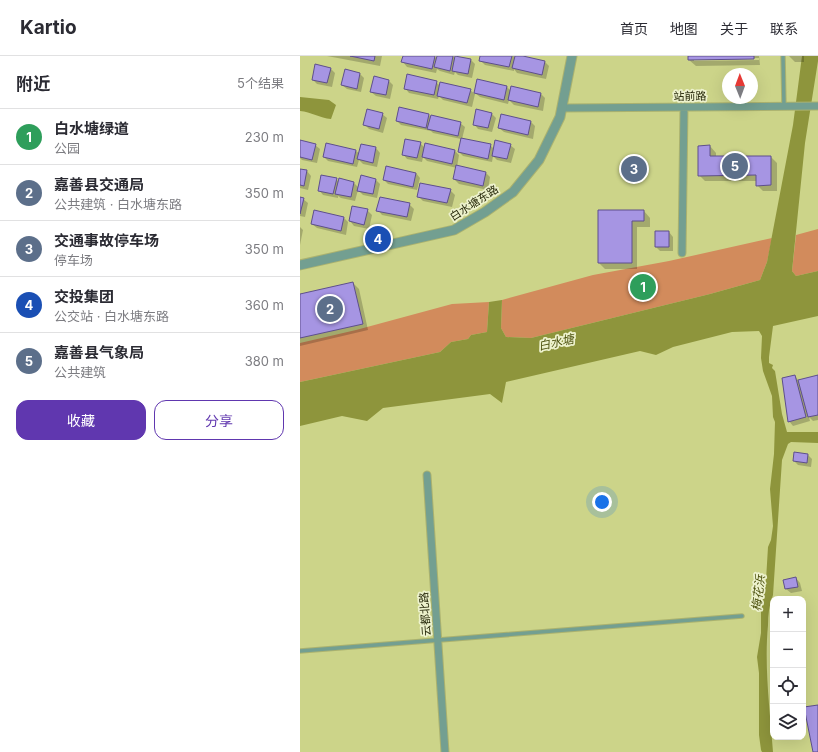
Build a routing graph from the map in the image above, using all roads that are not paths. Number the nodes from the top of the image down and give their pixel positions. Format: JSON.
{"nodes":[{"id":1,"x":572,"y":56,"type":"edge"},
{"id":2,"x":783,"y":56,"type":"edge"},
{"id":3,"x":784,"y":106,"type":"junction"},
{"id":4,"x":818,"y":106,"type":"edge"},
{"id":5,"x":684,"y":107,"type":"junction"},
{"id":6,"x":562,"y":108,"type":"junction"},
{"id":7,"x":682,"y":253,"type":"dead end"},
{"id":8,"x":300,"y":265,"type":"edge"},
{"id":9,"x":427,"y":475,"type":"dead end"},
{"id":10,"x":742,"y":616,"type":"dead end"},
{"id":11,"x":438,"y":639,"type":"junction"},
{"id":12,"x":300,"y":651,"type":"edge"},
{"id":13,"x":445,"y":752,"type":"edge"}],
"edges":[{"from":1,"to":6,"type":"street","name":"白水塘东路"},
{"from":2,"to":3,"type":"lane"},
{"from":3,"to":4,"type":"street","name":"站前路"},
{"from":3,"to":5,"type":"street","name":"站前路"},
{"from":5,"to":6,"type":"street","name":"站前路"},
{"from":5,"to":7,"type":"street"},
{"from":6,"to":8,"type":"street","name":"白水塘东路"},
{"from":9,"to":11,"type":"street","name":"云都北路"},
{"from":10,"to":11,"type":"lane"},
{"from":11,"to":12,"type":"lane"},
{"from":11,"to":13,"type":"street","name":"云都北路"}]}
